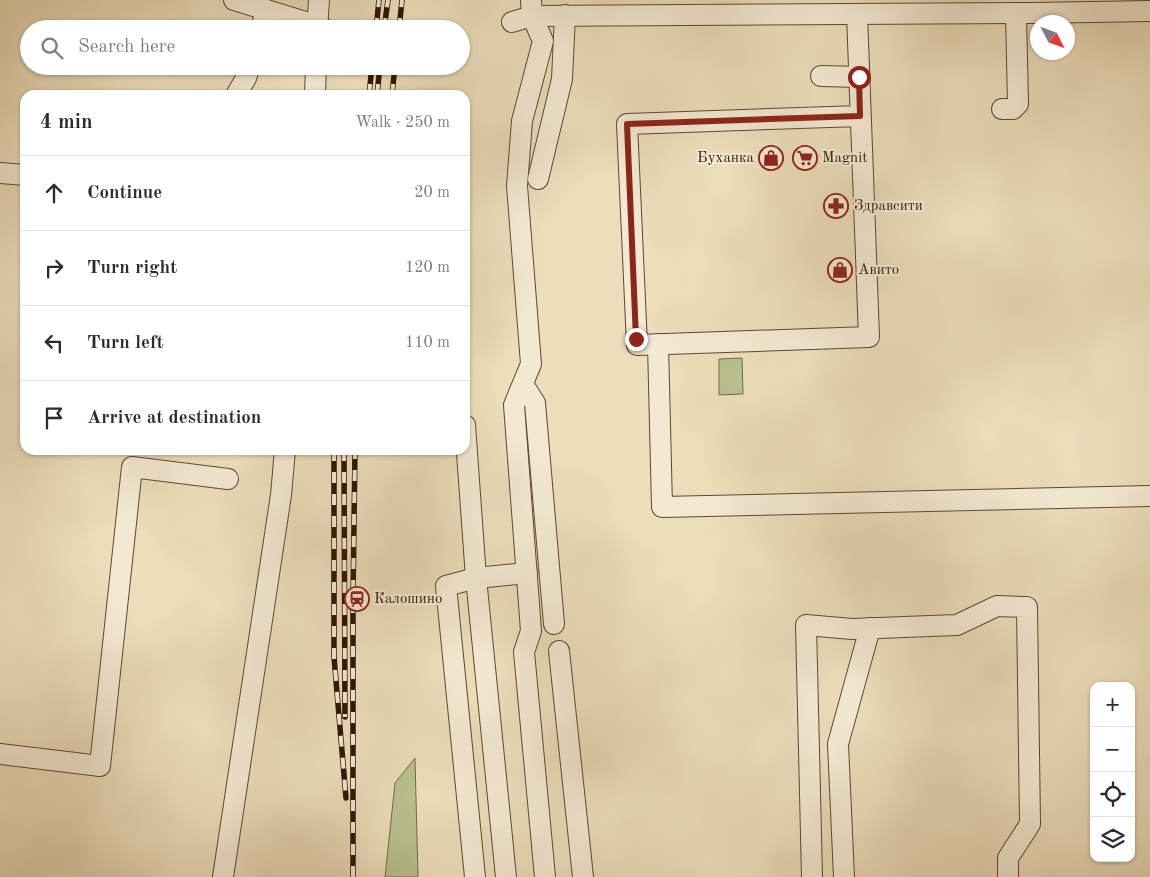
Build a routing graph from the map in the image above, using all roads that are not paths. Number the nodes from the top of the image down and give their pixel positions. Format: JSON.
{"nodes":[{"id":1,"x":234,"y":0,"type":"edge"},
{"id":2,"x":319,"y":0,"type":"edge"},
{"id":3,"x":1084,"y":0,"type":"edge"},
{"id":4,"x":1051,"y":6,"type":"edge"},
{"id":5,"x":813,"y":7,"type":"edge"},
{"id":6,"x":531,"y":8,"type":"edge"},
{"id":7,"x":1150,"y":11,"type":"edge"},
{"id":8,"x":1108,"y":12,"type":"junction"},
{"id":9,"x":1016,"y":13,"type":"junction"},
{"id":10,"x":857,"y":14,"type":"junction"},
{"id":11,"x":565,"y":15,"type":"junction"},
{"id":12,"x":264,"y":19,"type":"edge"},
{"id":13,"x":318,"y":20,"type":"edge"},
{"id":14,"x":512,"y":22,"type":"dead end"},
{"id":15,"x":247,"y":75,"type":"edge"},
{"id":16,"x":316,"y":75,"type":"edge"},
{"id":17,"x":822,"y":76,"type":"dead end"},
{"id":18,"x":859,"y":77,"type":"junction"},
{"id":19,"x":239,"y":90,"type":"edge"},
{"id":20,"x":315,"y":90,"type":"edge"},
{"id":21,"x":1002,"y":109,"type":"dead end"},
{"id":22,"x":860,"y":116,"type":"junction"},
{"id":23,"x":0,"y":173,"type":"edge"},
{"id":24,"x":20,"y":175,"type":"edge"},
{"id":25,"x":538,"y":179,"type":"dead end"},
{"id":26,"x":658,"y":344,"type":"junction"},
{"id":27,"x":523,"y":384,"type":"junction"},
{"id":28,"x":285,"y":455,"type":"edge"},
{"id":29,"x":467,"y":455,"type":"edge"},
{"id":30,"x":228,"y":479,"type":"dead end"},
{"id":31,"x":1150,"y":496,"type":"edge"},
{"id":32,"x":527,"y":573,"type":"junction"},
{"id":33,"x":476,"y":578,"type":"junction"},
{"id":34,"x":554,"y":624,"type":"dead end"},
{"id":35,"x":870,"y":628,"type":"junction"},
{"id":36,"x":559,"y":651,"type":"dead end"},
{"id":37,"x":0,"y":754,"type":"edge"},
{"id":38,"x":223,"y":877,"type":"edge"},
{"id":39,"x":476,"y":877,"type":"edge"},
{"id":40,"x":506,"y":877,"type":"edge"},
{"id":41,"x":544,"y":877,"type":"edge"},
{"id":42,"x":583,"y":877,"type":"edge"},
{"id":43,"x":812,"y":877,"type":"edge"},
{"id":44,"x":844,"y":877,"type":"edge"},
{"id":45,"x":1008,"y":877,"type":"edge"}],
"edges":[{"from":1,"to":12,"type":"street"},
{"from":2,"to":13,"type":"street"},
{"from":3,"to":8,"type":"street"},
{"from":4,"to":8,"type":"street"},
{"from":4,"to":9,"type":"street"},
{"from":5,"to":10,"type":"street"},
{"from":5,"to":11,"type":"street"},
{"from":6,"to":11,"type":"street"},
{"from":6,"to":14,"type":"street"},
{"from":6,"to":27,"type":"street"},
{"from":7,"to":8,"type":"street"},
{"from":9,"to":10,"type":"street"},
{"from":9,"to":21,"type":"street"},
{"from":10,"to":18,"type":"street"},
{"from":11,"to":25,"type":"street"},
{"from":15,"to":19,"type":"street"},
{"from":16,"to":20,"type":"street"},
{"from":17,"to":18,"type":"street"},
{"from":18,"to":22,"type":"street"},
{"from":22,"to":26,"type":"street"},
{"from":22,"to":26,"type":"street"},
{"from":23,"to":24,"type":"street"},
{"from":26,"to":31,"type":"street"},
{"from":27,"to":32,"type":"street"},
{"from":27,"to":34,"type":"street"},
{"from":28,"to":38,"type":"street"},
{"from":29,"to":33,"type":"street"},
{"from":30,"to":37,"type":"street"},
{"from":32,"to":33,"type":"street"},
{"from":32,"to":41,"type":"street"},
{"from":33,"to":39,"type":"street"},
{"from":33,"to":40,"type":"street"},
{"from":35,"to":43,"type":"street"},
{"from":35,"to":44,"type":"street"},
{"from":35,"to":45,"type":"street"},
{"from":36,"to":42,"type":"street"}]}
